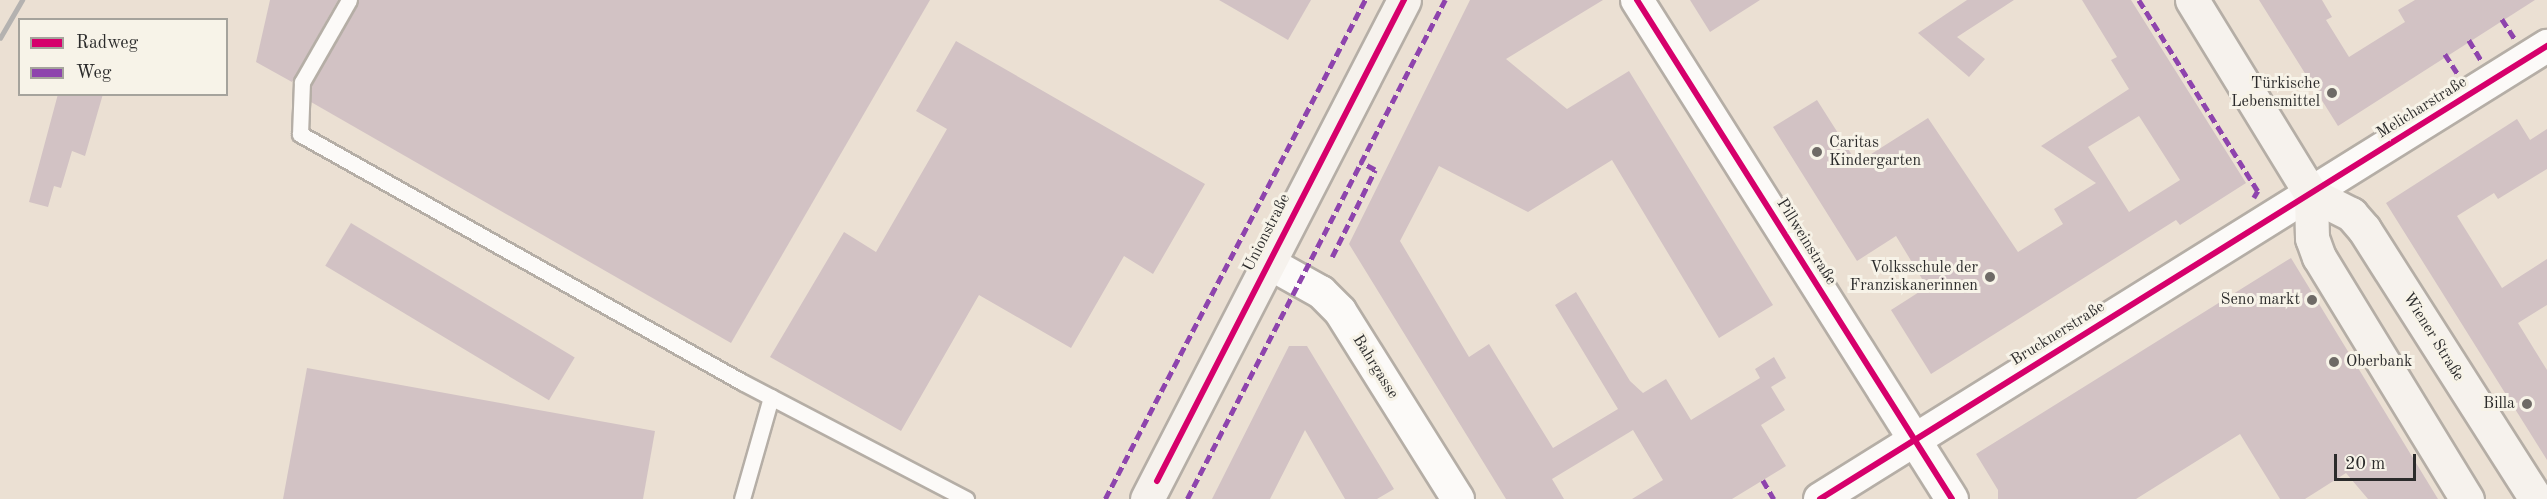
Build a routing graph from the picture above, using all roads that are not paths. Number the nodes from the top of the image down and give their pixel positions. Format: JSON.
{"nodes":[{"id":1,"x":350,"y":0,"type":"edge"},
{"id":2,"x":1404,"y":0,"type":"edge"},
{"id":3,"x":1638,"y":0,"type":"edge"},
{"id":4,"x":2192,"y":0,"type":"edge"},
{"id":5,"x":2547,"y":46,"type":"edge"},
{"id":6,"x":2311,"y":194,"type":"junction"},
{"id":7,"x":1267,"y":262,"type":"junction"},
{"id":8,"x":771,"y":397,"type":"junction"},
{"id":9,"x":1915,"y":439,"type":"junction"},
{"id":10,"x":742,"y":499,"type":"edge"},
{"id":11,"x":966,"y":499,"type":"edge"},
{"id":12,"x":1147,"y":499,"type":"edge"},
{"id":13,"x":1458,"y":499,"type":"edge"},
{"id":14,"x":1820,"y":499,"type":"edge"},
{"id":15,"x":1952,"y":499,"type":"edge"},
{"id":16,"x":2467,"y":499,"type":"edge"},
{"id":17,"x":2536,"y":499,"type":"edge"}],
"edges":[{"from":1,"to":8,"type":"lane"},
{"from":2,"to":7,"type":"main road","name":"Unionstraße"},
{"from":3,"to":9,"type":"street","name":"Pillweinstraße"},
{"from":4,"to":6,"type":"main road"},
{"from":5,"to":6,"type":"street","name":"Melicharstraße"},
{"from":6,"to":9,"type":"street","name":"Brucknerstraße"},
{"from":6,"to":16,"type":"main road"},
{"from":6,"to":17,"type":"main road","name":"Wiener Straße"},
{"from":7,"to":12,"type":"main road","name":"Unionstraße"},
{"from":7,"to":13,"type":"street","name":"Bahrgasse"},
{"from":8,"to":10,"type":"lane"},
{"from":8,"to":11,"type":"lane"},
{"from":9,"to":14,"type":"street","name":"Brucknerstraße"},
{"from":9,"to":15,"type":"street","name":"Pillweinstraße"}]}
